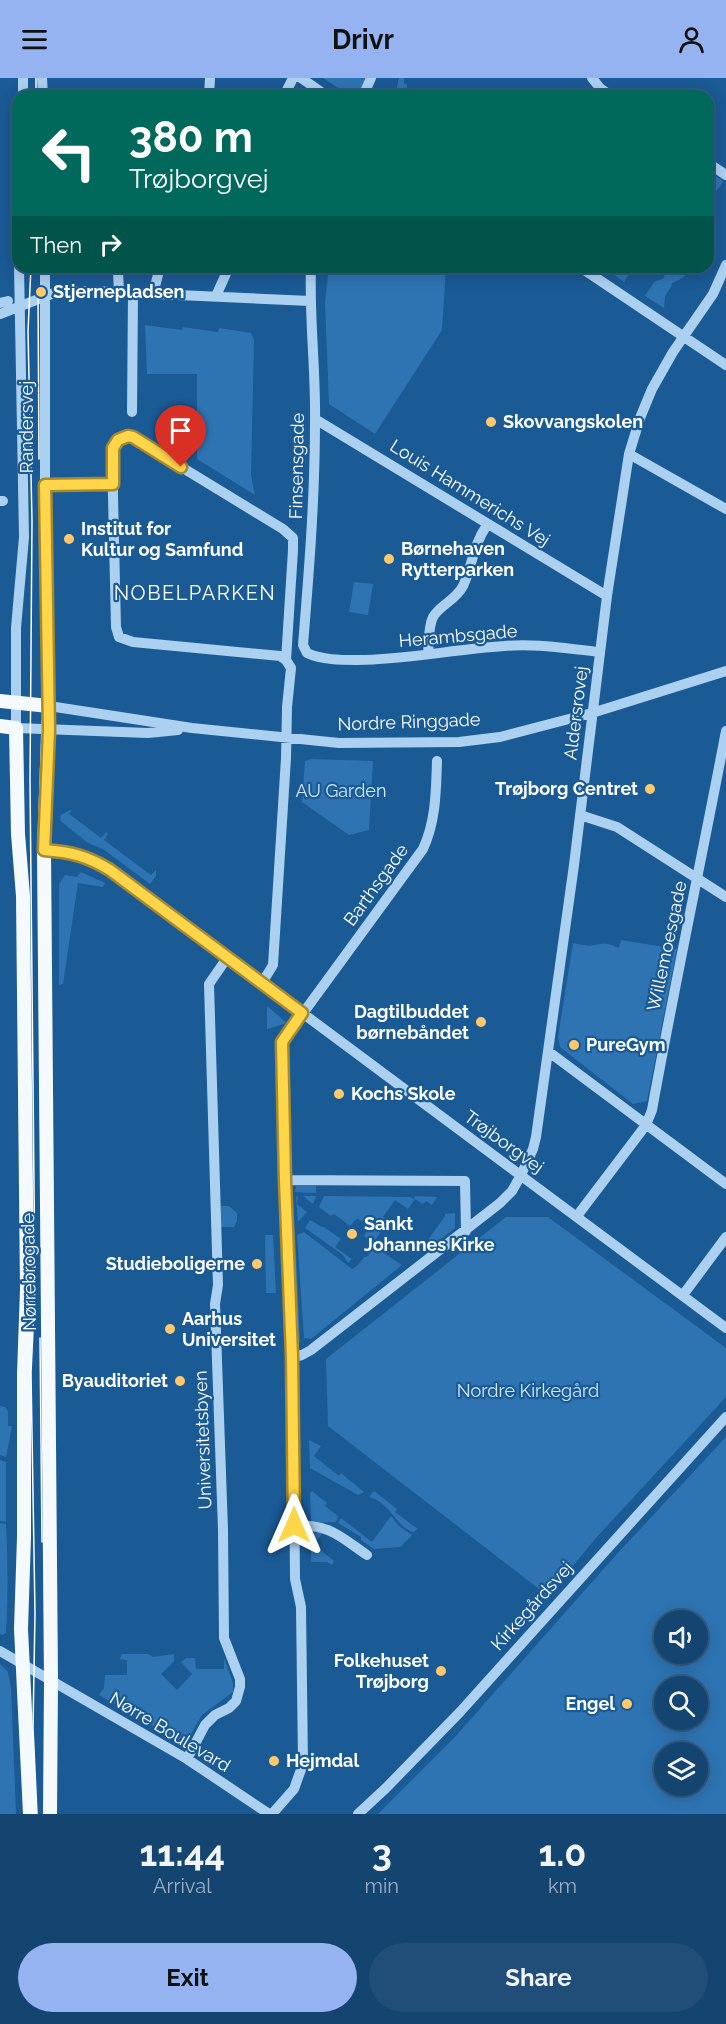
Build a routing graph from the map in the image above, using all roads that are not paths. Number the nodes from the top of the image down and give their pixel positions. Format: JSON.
{"nodes":[{"id":1,"x":301,"y":78,"type":"edge"},
{"id":2,"x":592,"y":78,"type":"edge"},
{"id":3,"x":318,"y":90,"type":"edge"},
{"id":4,"x":603,"y":90,"type":"edge"},
{"id":5,"x":726,"y":265,"type":"edge"},
{"id":6,"x":19,"y":273,"type":"edge"},
{"id":7,"x":45,"y":273,"type":"edge"},
{"id":8,"x":118,"y":273,"type":"edge"},
{"id":9,"x":158,"y":273,"type":"edge"},
{"id":10,"x":226,"y":273,"type":"edge"},
{"id":11,"x":311,"y":273,"type":"edge"},
{"id":12,"x":589,"y":273,"type":"edge"},
{"id":13,"x":119,"y":292,"type":"junction"},
{"id":14,"x":133,"y":293,"type":"junction"},
{"id":15,"x":153,"y":294,"type":"junction"},
{"id":16,"x":45,"y":296,"type":"junction"},
{"id":17,"x":216,"y":296,"type":"junction"},
{"id":18,"x":310,"y":301,"type":"junction"},
{"id":19,"x":20,"y":304,"type":"junction"},
{"id":20,"x":0,"y":314,"type":"edge"},
{"id":21,"x":684,"y":337,"type":"junction"},
{"id":22,"x":726,"y":365,"type":"edge"},
{"id":23,"x":132,"y":412,"type":"dead end"},
{"id":24,"x":315,"y":419,"type":"junction"},
{"id":25,"x":629,"y":454,"type":"junction"},
{"id":26,"x":113,"y":484,"type":"junction"},
{"id":27,"x":45,"y":485,"type":"junction"},
{"id":28,"x":726,"y":509,"type":"edge"},
{"id":29,"x":488,"y":525,"type":"junction"},
{"id":30,"x":607,"y":596,"type":"junction"},
{"id":31,"x":600,"y":652,"type":"junction"},
{"id":32,"x":428,"y":654,"type":"junction"},
{"id":33,"x":319,"y":657,"type":"joint"},
{"id":34,"x":286,"y":660,"type":"junction"},
{"id":35,"x":726,"y":671,"type":"edge"},
{"id":36,"x":0,"y":701,"type":"edge"},
{"id":37,"x":16,"y":703,"type":"junction"},
{"id":38,"x":48,"y":706,"type":"junction"},
{"id":39,"x":592,"y":713,"type":"junction"},
{"id":40,"x":0,"y":726,"type":"edge"},
{"id":41,"x":16,"y":728,"type":"junction"},
{"id":42,"x":192,"y":729,"type":"junction"},
{"id":43,"x":49,"y":730,"type":"junction"},
{"id":44,"x":726,"y":731,"type":"edge"},
{"id":45,"x":286,"y":739,"type":"junction"},
{"id":46,"x":437,"y":760,"type":"dead end"},
{"id":47,"x":580,"y":815,"type":"junction"},
{"id":48,"x":44,"y":850,"type":"junction"},
{"id":49,"x":698,"y":879,"type":"junction"},
{"id":50,"x":726,"y":897,"type":"edge"},
{"id":51,"x":227,"y":958,"type":"junction"},
{"id":52,"x":262,"y":983,"type":"junction"},
{"id":53,"x":302,"y":1013,"type":"junction"},
{"id":54,"x":549,"y":1052,"type":"junction"},
{"id":55,"x":646,"y":1125,"type":"junction"},
{"id":56,"x":521,"y":1175,"type":"junction"},
{"id":57,"x":285,"y":1180,"type":"junction"},
{"id":58,"x":726,"y":1184,"type":"edge"},
{"id":59,"x":577,"y":1216,"type":"junction"},
{"id":60,"x":466,"y":1231,"type":"junction"},
{"id":61,"x":726,"y":1237,"type":"edge"},
{"id":62,"x":683,"y":1295,"type":"junction"},
{"id":63,"x":726,"y":1328,"type":"edge"},
{"id":64,"x":292,"y":1357,"type":"junction"},
{"id":65,"x":726,"y":1417,"type":"edge"},
{"id":66,"x":294,"y":1525,"type":"junction"},
{"id":67,"x":367,"y":1555,"type":"dead end"},
{"id":68,"x":0,"y":1651,"type":"edge"},
{"id":69,"x":21,"y":1663,"type":"junction"},
{"id":70,"x":51,"y":1681,"type":"junction"},
{"id":71,"x":187,"y":1759,"type":"junction"},
{"id":72,"x":30,"y":1814,"type":"edge"},
{"id":73,"x":50,"y":1814,"type":"edge"},
{"id":74,"x":271,"y":1814,"type":"edge"},
{"id":75,"x":358,"y":1814,"type":"edge"}],
"edges":[{"from":1,"to":3,"type":"street"},
{"from":2,"to":4,"type":"street"},
{"from":5,"to":21,"type":"street","name":"Aldersrovej"},
{"from":6,"to":19,"type":"street","name":"Randersvej"},
{"from":7,"to":16,"type":"street","name":"Randersvej"},
{"from":8,"to":13,"type":"street"},
{"from":9,"to":15,"type":"street"},
{"from":10,"to":17,"type":"street"},
{"from":11,"to":18,"type":"street","name":"Finsensgade"},
{"from":12,"to":21,"type":"street"},
{"from":13,"to":14,"type":"street"},
{"from":13,"to":16,"type":"street"},
{"from":14,"to":15,"type":"street"},
{"from":14,"to":23,"type":"street"},
{"from":15,"to":17,"type":"street"},
{"from":16,"to":19,"type":"street"},
{"from":16,"to":27,"type":"street","name":"Randersvej"},
{"from":17,"to":18,"type":"street"},
{"from":18,"to":24,"type":"street","name":"Finsensgade"},
{"from":19,"to":20,"type":"street"},
{"from":19,"to":37,"type":"street","name":"Randersvej"},
{"from":21,"to":22,"type":"street"},
{"from":21,"to":25,"type":"street","name":"Aldersrovej"},
{"from":24,"to":29,"type":"street","name":"Louis Hammerichs Vej"},
{"from":24,"to":33,"type":"street","name":"Finsensgade"},
{"from":25,"to":28,"type":"street"},
{"from":25,"to":30,"type":"street","name":"Aldersrovej"},
{"from":26,"to":27,"type":"street"},
{"from":26,"to":34,"type":"street"},
{"from":26,"to":34,"type":"street"},
{"from":27,"to":38,"type":"street","name":"Randersvej"},
{"from":29,"to":30,"type":"street","name":"Louis Hammerichs Vej"},
{"from":29,"to":32,"type":"street"},
{"from":30,"to":31,"type":"street","name":"Aldersrovej"},
{"from":31,"to":32,"type":"street","name":"Herambsgade"},
{"from":31,"to":39,"type":"street","name":"Aldersrovej"},
{"from":32,"to":33,"type":"street","name":"Herambsgade"},
{"from":34,"to":45,"type":"street"},
{"from":35,"to":39,"type":"street","name":"Nordre Ringgade"},
{"from":36,"to":37,"type":"main road","name":"Nordre Ringgade"},
{"from":37,"to":38,"type":"main road","name":"Nordre Ringgade"},
{"from":37,"to":41,"type":"street","name":"Nørrebrogade"},
{"from":38,"to":42,"type":"street","name":"Nordre Ringgade"},
{"from":38,"to":43,"type":"main road","name":"Randersvej"},
{"from":39,"to":45,"type":"street","name":"Nordre Ringgade"},
{"from":39,"to":47,"type":"street","name":"Aldersrovej"},
{"from":40,"to":41,"type":"main road","name":"Nordre Ringgade"},
{"from":41,"to":43,"type":"street","name":"Nordre Ringgade"},
{"from":41,"to":69,"type":"main road","name":"Nørrebrogade"},
{"from":42,"to":43,"type":"street","name":"Nordre Ringgade"},
{"from":42,"to":45,"type":"street","name":"Nordre Ringgade"},
{"from":43,"to":48,"type":"main road","name":"Nørrebrogade"},
{"from":44,"to":49,"type":"street","name":"Willemoesgade"},
{"from":45,"to":52,"type":"street"},
{"from":46,"to":53,"type":"street","name":"Barthsgade"},
{"from":47,"to":49,"type":"street"},
{"from":47,"to":54,"type":"street","name":"Aldersrovej"},
{"from":48,"to":51,"type":"street","name":"Trøjborgvej"},
{"from":48,"to":70,"type":"main road","name":"Nørrebrogade"},
{"from":49,"to":50,"type":"street"},
{"from":49,"to":55,"type":"street","name":"Willemoesgade"},
{"from":51,"to":52,"type":"street","name":"Trøjborgvej"},
{"from":51,"to":71,"type":"street","name":"Universitetsbyen"},
{"from":52,"to":53,"type":"street","name":"Trøjborgvej"},
{"from":53,"to":56,"type":"street","name":"Trøjborgvej"},
{"from":53,"to":57,"type":"street","name":"Barthsgade"},
{"from":54,"to":55,"type":"street"},
{"from":54,"to":56,"type":"street","name":"Aldersrovej"},
{"from":55,"to":58,"type":"street"},
{"from":55,"to":59,"type":"street","name":"Willemoesgade"},
{"from":56,"to":59,"type":"street","name":"Trøjborgvej"},
{"from":56,"to":60,"type":"street","name":"Aldersrovej"},
{"from":57,"to":60,"type":"street"},
{"from":57,"to":64,"type":"street","name":"Barthsgade"},
{"from":59,"to":62,"type":"street","name":"Trøjborgvej"},
{"from":60,"to":64,"type":"street","name":"Aldersrovej"},
{"from":61,"to":62,"type":"street"},
{"from":62,"to":63,"type":"street","name":"Trøjborgvej"},
{"from":64,"to":66,"type":"street","name":"Barthsgade"},
{"from":65,"to":75,"type":"street","name":"Kirkegårdsvej"},
{"from":66,"to":67,"type":"street"},
{"from":66,"to":74,"type":"street","name":"Barthsgade"},
{"from":68,"to":69,"type":"street","name":"Nørre Boulevard"},
{"from":69,"to":70,"type":"street","name":"Nørre Boulevard"},
{"from":69,"to":72,"type":"main road","name":"Nørrebrogade"},
{"from":70,"to":71,"type":"street","name":"Nørre Boulevard"},
{"from":70,"to":73,"type":"main road","name":"Nørrebrogade"},
{"from":71,"to":74,"type":"street","name":"Nørre Boulevard"}]}
